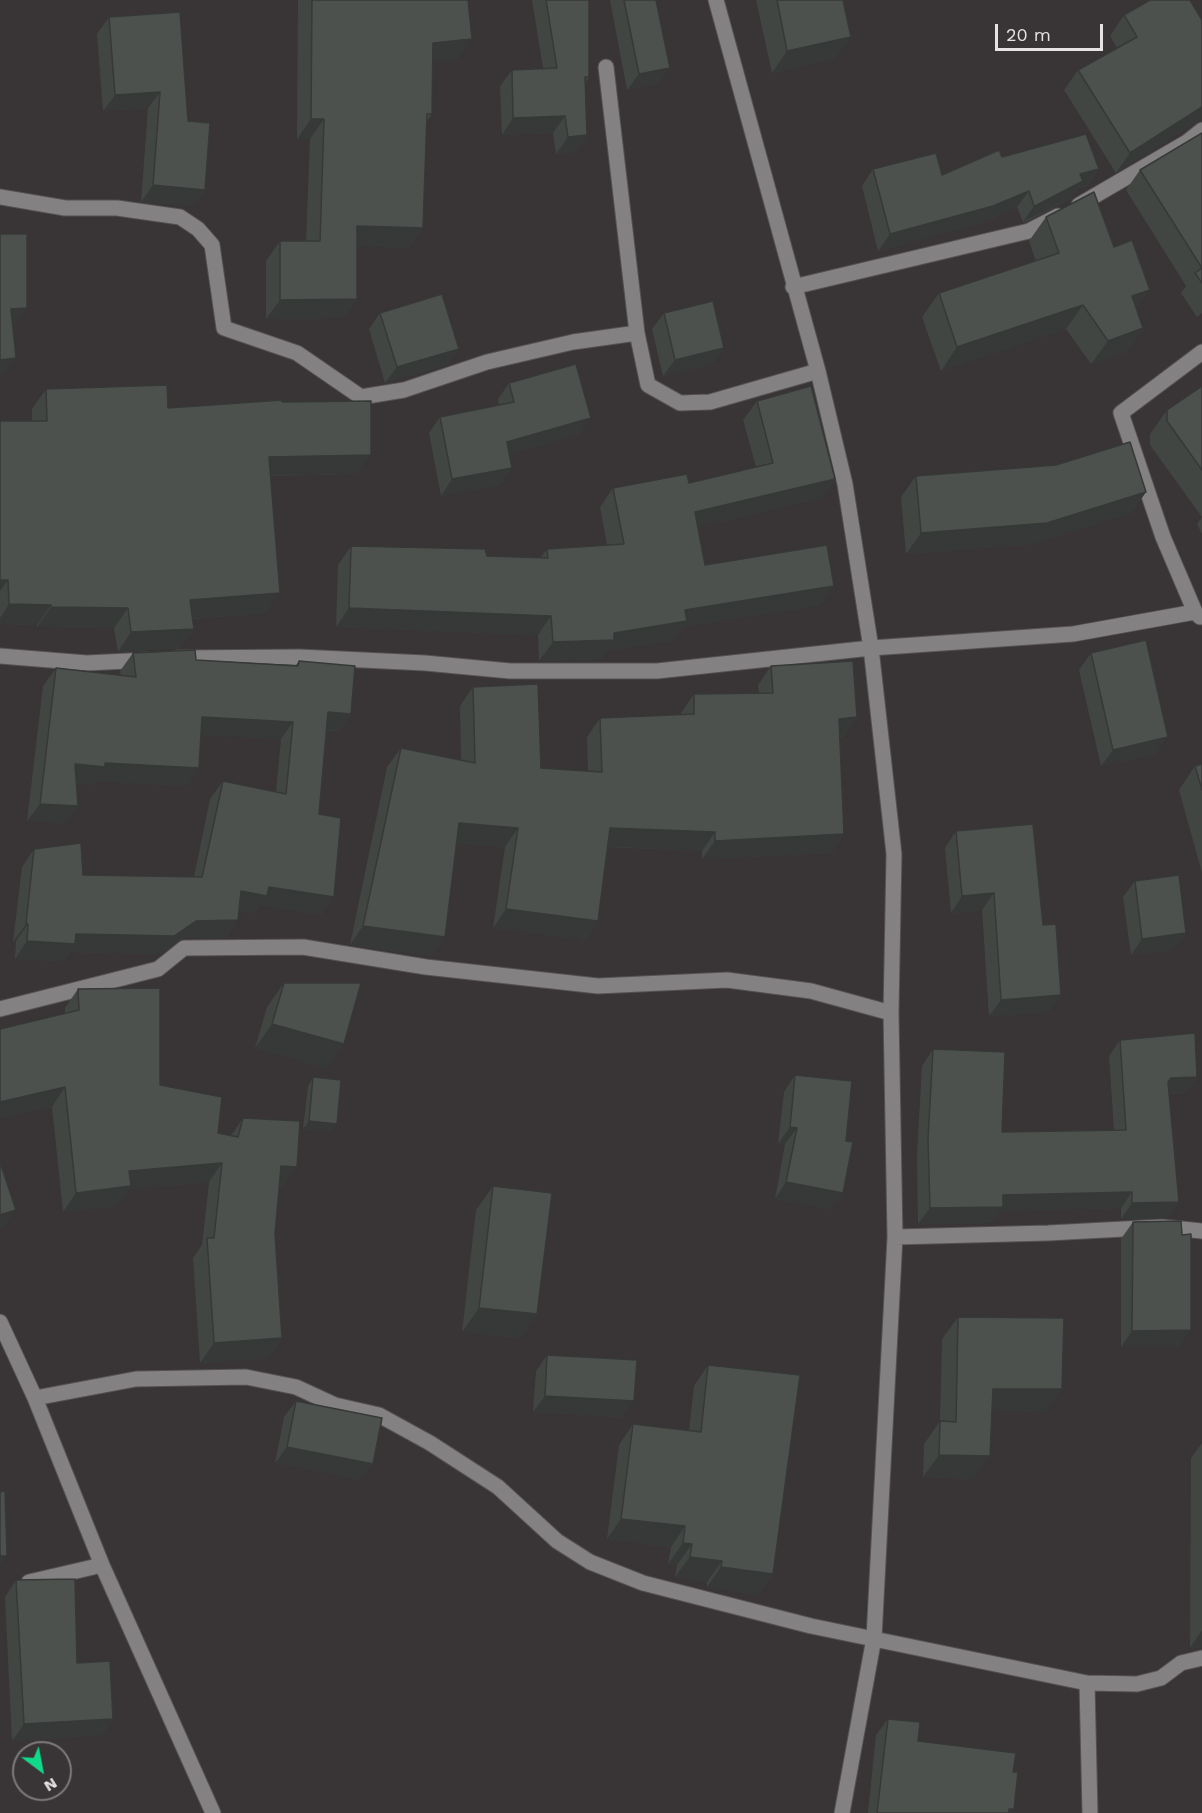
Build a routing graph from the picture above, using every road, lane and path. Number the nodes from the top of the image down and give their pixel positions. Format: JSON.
{"nodes":[{"id":1,"x":716,"y":0,"type":"edge"},
{"id":2,"x":606,"y":67,"type":"dead end"},
{"id":3,"x":1202,"y":130,"type":"edge"},
{"id":4,"x":0,"y":197,"type":"edge"},
{"id":5,"x":793,"y":287,"type":"junction"},
{"id":6,"x":637,"y":333,"type":"junction"},
{"id":7,"x":1202,"y":352,"type":"edge"},
{"id":8,"x":818,"y":370,"type":"junction"},
{"id":9,"x":1199,"y":615,"type":"edge"},
{"id":10,"x":871,"y":648,"type":"junction"},
{"id":11,"x":0,"y":656,"type":"edge"},
{"id":12,"x":0,"y":1009,"type":"edge"},
{"id":13,"x":891,"y":1013,"type":"junction"},
{"id":14,"x":1202,"y":1231,"type":"edge"},
{"id":15,"x":895,"y":1237,"type":"junction"},
{"id":16,"x":0,"y":1322,"type":"edge"},
{"id":17,"x":35,"y":1398,"type":"junction"},
{"id":18,"x":102,"y":1565,"type":"junction"},
{"id":19,"x":29,"y":1581,"type":"edge"},
{"id":20,"x":874,"y":1638,"type":"junction"},
{"id":21,"x":1202,"y":1658,"type":"edge"},
{"id":22,"x":1087,"y":1683,"type":"junction"},
{"id":23,"x":213,"y":1813,"type":"edge"},
{"id":24,"x":842,"y":1813,"type":"edge"},
{"id":25,"x":1090,"y":1813,"type":"edge"}],
"edges":[{"from":1,"to":5,"type":"street"},
{"from":2,"to":6,"type":"street"},
{"from":3,"to":5,"type":"street"},
{"from":4,"to":6,"type":"street"},
{"from":5,"to":8,"type":"street"},
{"from":6,"to":8,"type":"street"},
{"from":7,"to":9,"type":"street"},
{"from":8,"to":10,"type":"street"},
{"from":9,"to":10,"type":"street"},
{"from":10,"to":11,"type":"street"},
{"from":10,"to":13,"type":"street"},
{"from":12,"to":13,"type":"street"},
{"from":13,"to":15,"type":"street"},
{"from":14,"to":15,"type":"street"},
{"from":15,"to":20,"type":"street"},
{"from":16,"to":17,"type":"street"},
{"from":17,"to":18,"type":"street"},
{"from":17,"to":20,"type":"street"},
{"from":18,"to":19,"type":"street"},
{"from":18,"to":23,"type":"street"},
{"from":20,"to":22,"type":"street"},
{"from":20,"to":24,"type":"street"},
{"from":21,"to":22,"type":"street"},
{"from":22,"to":25,"type":"street"}]}
